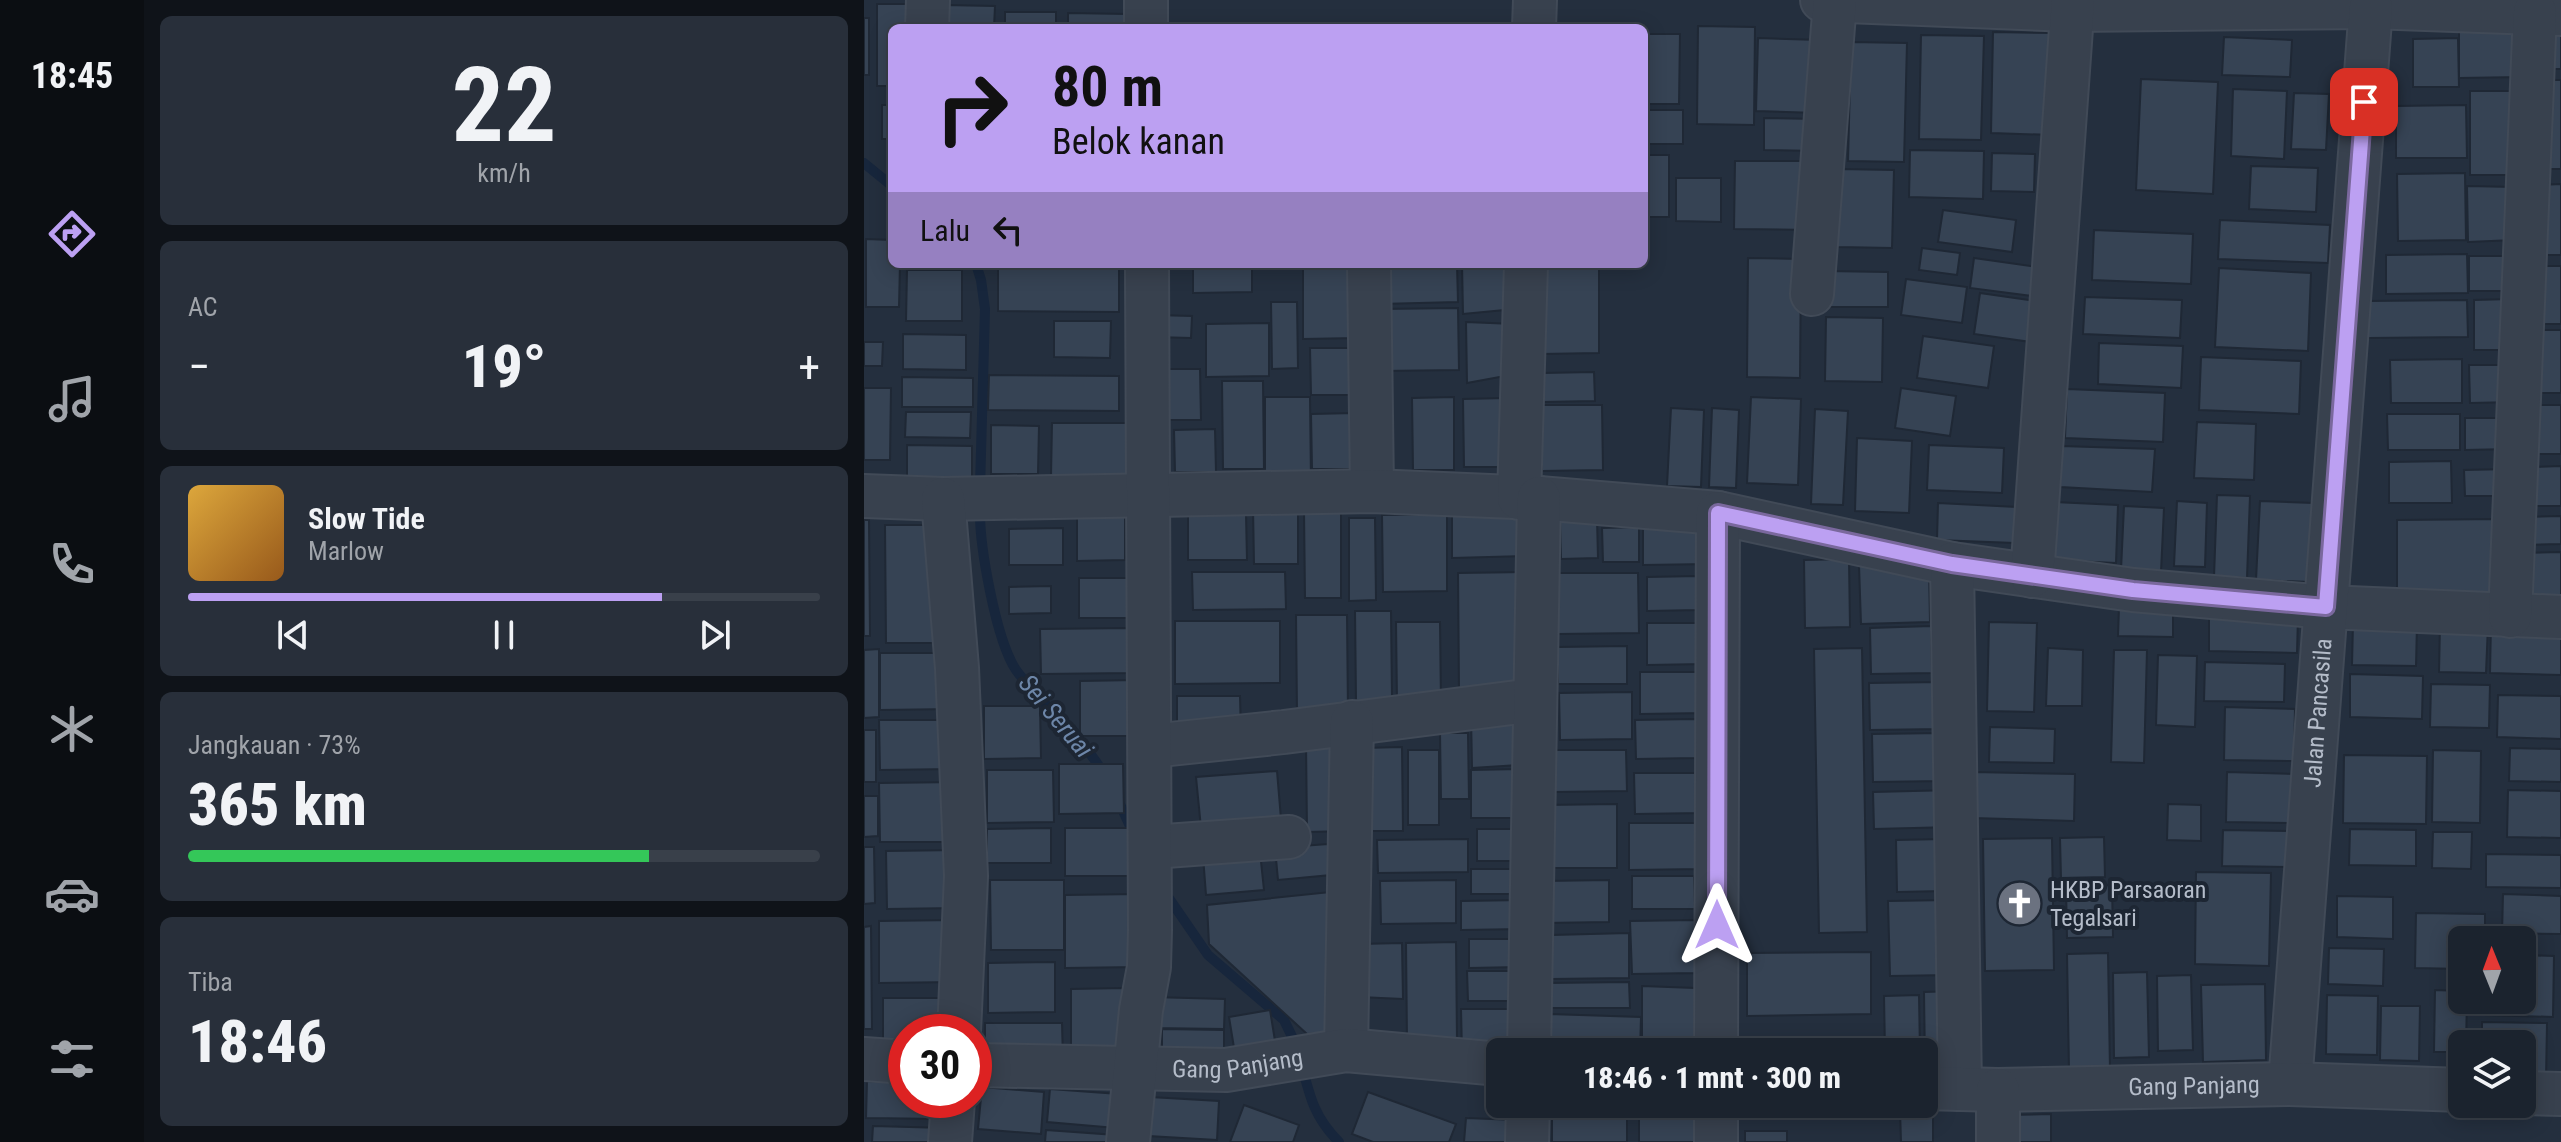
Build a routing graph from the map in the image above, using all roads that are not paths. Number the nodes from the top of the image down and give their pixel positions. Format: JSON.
{"nodes":[{"id":1,"x":928,"y":0,"type":"edge"},
{"id":2,"x":1146,"y":0,"type":"edge"},
{"id":3,"x":1535,"y":0,"type":"edge"},
{"id":4,"x":1822,"y":0,"type":"edge"},
{"id":5,"x":1835,"y":1,"type":"edge"},
{"id":6,"x":2320,"y":4,"type":"edge"},
{"id":7,"x":2072,"y":5,"type":"edge"},
{"id":8,"x":2371,"y":7,"type":"junction"},
{"id":9,"x":2548,"y":13,"type":"edge"},
{"id":10,"x":927,"y":24,"type":"edge"},
{"id":11,"x":1146,"y":24,"type":"edge"},
{"id":12,"x":1534,"y":24,"type":"edge"},
{"id":13,"x":1147,"y":268,"type":"edge"},
{"id":14,"x":1369,"y":268,"type":"edge"},
{"id":15,"x":1526,"y":268,"type":"edge"},
{"id":16,"x":1812,"y":294,"type":"dead end"},
{"id":17,"x":1372,"y":491,"type":"junction"},
{"id":18,"x":1148,"y":495,"type":"junction"},
{"id":19,"x":864,"y":496,"type":"edge"},
{"id":20,"x":950,"y":498,"type":"junction"},
{"id":21,"x":1529,"y":498,"type":"junction"},
{"id":22,"x":1718,"y":513,"type":"junction"},
{"id":23,"x":1952,"y":564,"type":"junction"},
{"id":24,"x":2032,"y":576,"type":"junction"},
{"id":25,"x":2326,"y":607,"type":"junction"},
{"id":26,"x":2510,"y":616,"type":"junction"},
{"id":27,"x":2561,"y":617,"type":"edge"},
{"id":28,"x":1534,"y":700,"type":"junction"},
{"id":29,"x":1352,"y":722,"type":"junction"},
{"id":30,"x":1151,"y":746,"type":"junction"},
{"id":31,"x":1289,"y":837,"type":"dead end"},
{"id":32,"x":1152,"y":852,"type":"junction"},
{"id":33,"x":960,"y":1014,"type":"edge"},
{"id":34,"x":1529,"y":1038,"type":"edge"},
{"id":35,"x":1716,"y":1038,"type":"edge"},
{"id":36,"x":1314,"y":1055,"type":"junction"},
{"id":37,"x":864,"y":1059,"type":"edge"},
{"id":38,"x":888,"y":1061,"type":"edge"},
{"id":39,"x":1486,"y":1063,"type":"edge"},
{"id":40,"x":992,"y":1065,"type":"edge"},
{"id":41,"x":1137,"y":1069,"type":"junction"},
{"id":42,"x":2290,"y":1084,"type":"junction"},
{"id":43,"x":1961,"y":1089,"type":"edge"},
{"id":44,"x":2448,"y":1090,"type":"edge"},
{"id":45,"x":2536,"y":1093,"type":"edge"},
{"id":46,"x":2561,"y":1094,"type":"edge"},
{"id":47,"x":952,"y":1118,"type":"edge"},
{"id":48,"x":1528,"y":1118,"type":"edge"},
{"id":49,"x":1716,"y":1118,"type":"edge"},
{"id":50,"x":950,"y":1142,"type":"edge"},
{"id":51,"x":1128,"y":1142,"type":"edge"},
{"id":52,"x":1527,"y":1142,"type":"edge"},
{"id":53,"x":1716,"y":1142,"type":"edge"},
{"id":54,"x":1998,"y":1142,"type":"edge"}],
"edges":[{"from":1,"to":10,"type":"street"},
{"from":2,"to":11,"type":"street"},
{"from":3,"to":12,"type":"street"},
{"from":4,"to":5,"type":"street"},
{"from":5,"to":7,"type":"street"},
{"from":5,"to":16,"type":"street"},
{"from":6,"to":7,"type":"street"},
{"from":6,"to":8,"type":"street"},
{"from":7,"to":24,"type":"street"},
{"from":8,"to":9,"type":"street"},
{"from":8,"to":25,"type":"street","name":"Jalan Pancasila"},
{"from":9,"to":26,"type":"street"},
{"from":13,"to":18,"type":"street"},
{"from":14,"to":17,"type":"street"},
{"from":15,"to":21,"type":"street"},
{"from":17,"to":18,"type":"street"},
{"from":17,"to":21,"type":"street"},
{"from":18,"to":20,"type":"street"},
{"from":18,"to":30,"type":"street"},
{"from":19,"to":20,"type":"street"},
{"from":20,"to":33,"type":"street"},
{"from":21,"to":22,"type":"street"},
{"from":21,"to":28,"type":"street"},
{"from":22,"to":23,"type":"street"},
{"from":22,"to":35,"type":"street"},
{"from":23,"to":24,"type":"street"},
{"from":23,"to":43,"type":"street"},
{"from":24,"to":25,"type":"street"},
{"from":25,"to":26,"type":"street"},
{"from":25,"to":42,"type":"street","name":"Jalan Pancasila"},
{"from":26,"to":27,"type":"street"},
{"from":28,"to":29,"type":"street"},
{"from":28,"to":34,"type":"street"},
{"from":29,"to":30,"type":"street"},
{"from":29,"to":36,"type":"street"},
{"from":30,"to":32,"type":"street"},
{"from":31,"to":32,"type":"street"},
{"from":32,"to":41,"type":"street"},
{"from":36,"to":39,"type":"street","name":"Gang Panjang"},
{"from":36,"to":41,"type":"street","name":"Gang Panjang"},
{"from":37,"to":38,"type":"street"},
{"from":40,"to":41,"type":"street","name":"Gang Panjang"},
{"from":41,"to":51,"type":"street"},
{"from":42,"to":43,"type":"street","name":"Gang Panjang"},
{"from":42,"to":44,"type":"street","name":"Gang Panjang"},
{"from":43,"to":54,"type":"street"},
{"from":45,"to":46,"type":"street"},
{"from":47,"to":50,"type":"street"},
{"from":48,"to":52,"type":"street"},
{"from":49,"to":53,"type":"street"}]}
